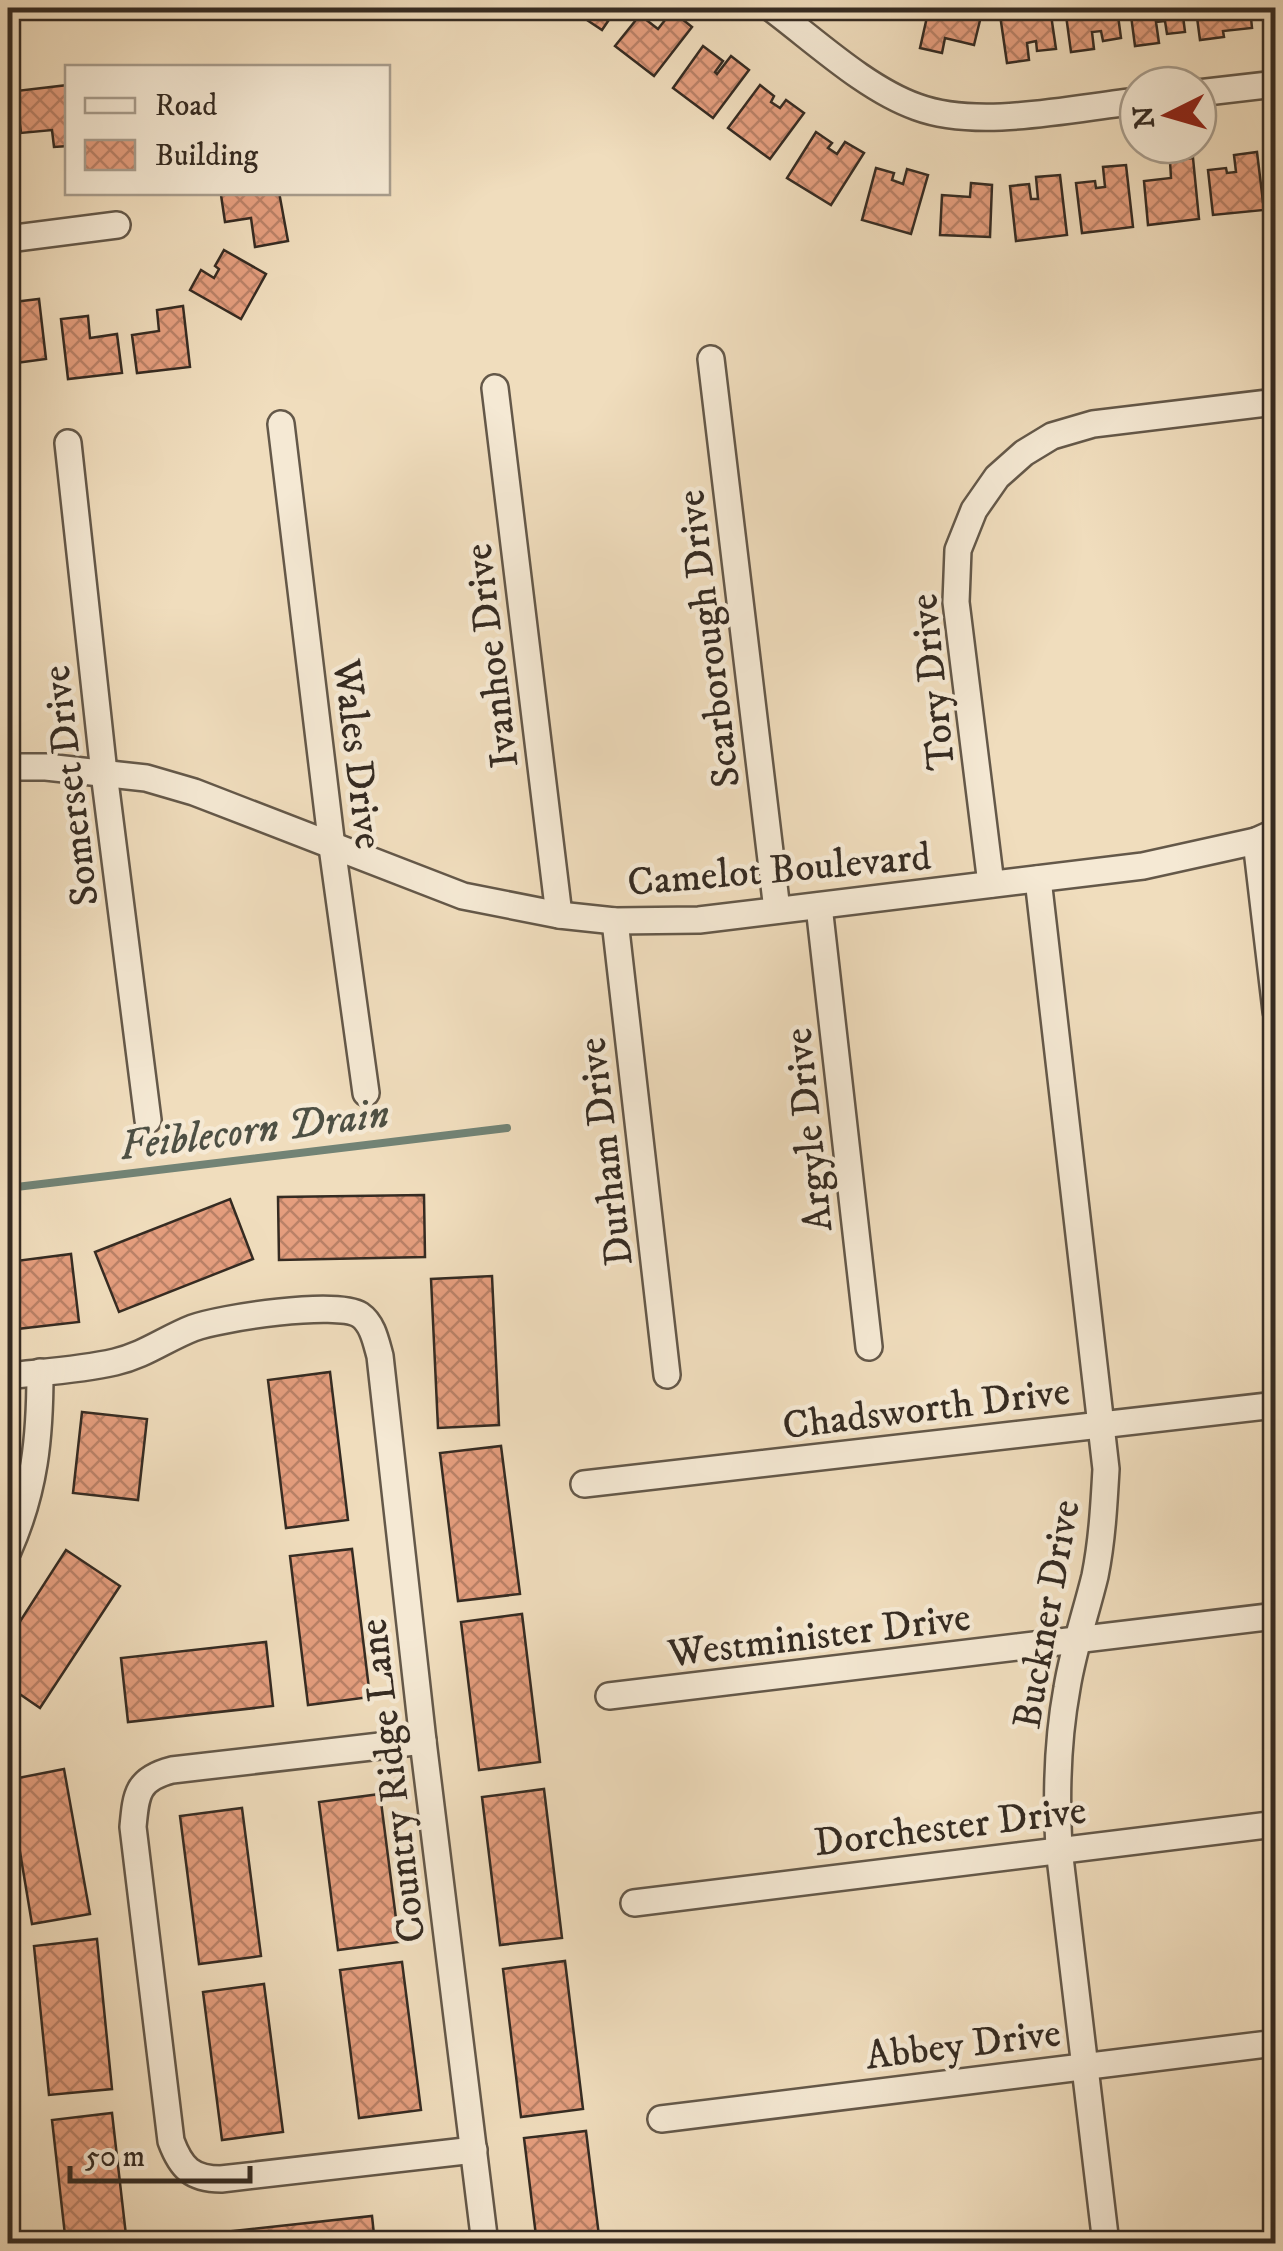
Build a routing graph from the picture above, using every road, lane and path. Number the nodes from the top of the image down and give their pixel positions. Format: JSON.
{"nodes":[{"id":1,"x":770,"y":8,"type":"edge"},
{"id":2,"x":1276,"y":84,"type":"edge"},
{"id":3,"x":1218,"y":91,"type":"edge"},
{"id":4,"x":1118,"y":102,"type":"edge"},
{"id":5,"x":117,"y":225,"type":"dead end"},
{"id":6,"x":8,"y":238,"type":"edge"},
{"id":7,"x":711,"y":359,"type":"dead end"},
{"id":8,"x":495,"y":388,"type":"dead end"},
{"id":9,"x":1276,"y":402,"type":"edge"},
{"id":10,"x":280,"y":424,"type":"dead end"},
{"id":11,"x":68,"y":444,"type":"dead end"},
{"id":12,"x":8,"y":767,"type":"edge"},
{"id":13,"x":104,"y":773,"type":"junction"},
{"id":14,"x":1266,"y":837,"type":"edge"},
{"id":15,"x":332,"y":846,"type":"junction"},
{"id":16,"x":1038,"y":879,"type":"junction"},
{"id":17,"x":990,"y":884,"type":"junction"},
{"id":18,"x":819,"y":906,"type":"junction"},
{"id":19,"x":777,"y":910,"type":"junction"},
{"id":20,"x":559,"y":915,"type":"junction"},
{"id":21,"x":615,"y":921,"type":"junction"},
{"id":22,"x":1276,"y":1012,"type":"edge"},
{"id":23,"x":366,"y":1093,"type":"dead end"},
{"id":24,"x":148,"y":1120,"type":"dead end"},
{"id":25,"x":869,"y":1347,"type":"dead end"},
{"id":26,"x":40,"y":1372,"type":"junction"},
{"id":27,"x":667,"y":1375,"type":"dead end"},
{"id":28,"x":8,"y":1376,"type":"edge"},
{"id":29,"x":1276,"y":1406,"type":"edge"},
{"id":30,"x":1102,"y":1424,"type":"junction"},
{"id":31,"x":584,"y":1484,"type":"dead end"},
{"id":32,"x":8,"y":1551,"type":"edge"},
{"id":33,"x":1276,"y":1616,"type":"edge"},
{"id":34,"x":1078,"y":1641,"type":"junction"},
{"id":35,"x":610,"y":1696,"type":"dead end"},
{"id":36,"x":423,"y":1740,"type":"junction"},
{"id":37,"x":1276,"y":1824,"type":"edge"},
{"id":38,"x":1058,"y":1849,"type":"junction"},
{"id":39,"x":634,"y":1903,"type":"dead end"},
{"id":40,"x":1276,"y":2043,"type":"edge"},
{"id":41,"x":1084,"y":2066,"type":"junction"},
{"id":42,"x":661,"y":2118,"type":"dead end"},
{"id":43,"x":474,"y":2150,"type":"junction"},
{"id":44,"x":485,"y":2244,"type":"edge"},
{"id":45,"x":1106,"y":2244,"type":"edge"}],
"edges":[{"from":1,"to":4,"type":"street"},
{"from":2,"to":3,"type":"street"},
{"from":5,"to":6,"type":"street"},
{"from":7,"to":19,"type":"street","name":"Scarborough Drive"},
{"from":8,"to":20,"type":"street","name":"Ivanhoe Drive"},
{"from":9,"to":17,"type":"street","name":"Tory Drive"},
{"from":10,"to":15,"type":"street","name":"Wales Drive"},
{"from":11,"to":13,"type":"street","name":"Somerset Drive"},
{"from":12,"to":13,"type":"street","name":"Camelot Boulevard"},
{"from":13,"to":15,"type":"street","name":"Camelot Boulevard"},
{"from":13,"to":24,"type":"street","name":"Somerset Drive"},
{"from":14,"to":16,"type":"street","name":"Camelot Boulevard"},
{"from":14,"to":22,"type":"street"},
{"from":15,"to":20,"type":"street","name":"Camelot Boulevard"},
{"from":15,"to":23,"type":"street","name":"Wales Drive"},
{"from":16,"to":17,"type":"street","name":"Camelot Boulevard"},
{"from":16,"to":30,"type":"street","name":"Buckner Drive"},
{"from":17,"to":18,"type":"street","name":"Camelot Boulevard"},
{"from":18,"to":19,"type":"street","name":"Camelot Boulevard"},
{"from":18,"to":25,"type":"street","name":"Argyle Drive"},
{"from":19,"to":21,"type":"street","name":"Camelot Boulevard"},
{"from":20,"to":21,"type":"street","name":"Camelot Boulevard"},
{"from":21,"to":27,"type":"street","name":"Durham Drive"},
{"from":26,"to":28,"type":"street"},
{"from":26,"to":32,"type":"street"},
{"from":26,"to":36,"type":"street","name":"Country Ridge Lane"},
{"from":29,"to":30,"type":"street","name":"Chadsworth Drive"},
{"from":30,"to":31,"type":"street","name":"Chadsworth Drive"},
{"from":30,"to":34,"type":"street","name":"Buckner Drive"},
{"from":33,"to":34,"type":"street","name":"Westminister Drive"},
{"from":34,"to":35,"type":"street","name":"Westminister Drive"},
{"from":34,"to":38,"type":"street","name":"Buckner Drive"},
{"from":36,"to":43,"type":"street","name":"Country Ridge Lane"},
{"from":36,"to":43,"type":"street"},
{"from":37,"to":38,"type":"street","name":"Dorchester Drive"},
{"from":38,"to":39,"type":"street","name":"Dorchester Drive"},
{"from":38,"to":41,"type":"street","name":"Buckner Drive"},
{"from":40,"to":41,"type":"street","name":"Abbey Drive"},
{"from":41,"to":42,"type":"street","name":"Abbey Drive"},
{"from":41,"to":45,"type":"street","name":"Buckner Drive"},
{"from":43,"to":44,"type":"street","name":"Country Ridge Lane"}]}
